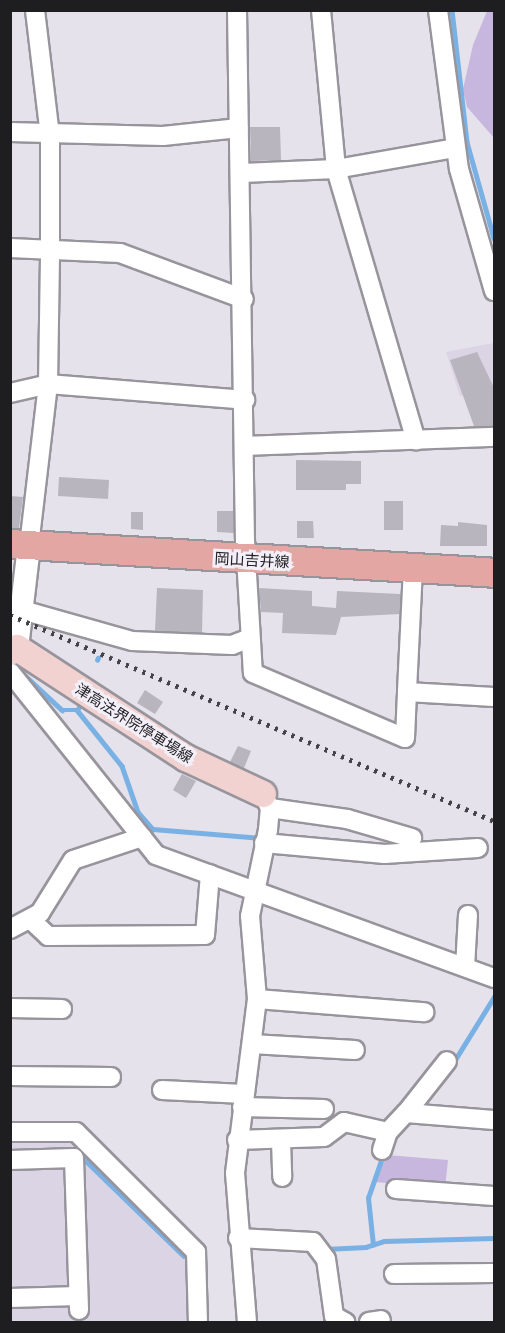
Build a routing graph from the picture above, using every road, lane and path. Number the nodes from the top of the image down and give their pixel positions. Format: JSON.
{"nodes":[{"id":1,"x":35,"y":10,"type":"edge"},
{"id":2,"x":237,"y":10,"type":"edge"},
{"id":3,"x":321,"y":10,"type":"edge"},
{"id":4,"x":438,"y":10,"type":"edge"},
{"id":5,"x":239,"y":128,"type":"junction"},
{"id":6,"x":10,"y":132,"type":"edge"},
{"id":7,"x":50,"y":136,"type":"junction"},
{"id":8,"x":454,"y":148,"type":"junction"},
{"id":9,"x":336,"y":170,"type":"junction"},
{"id":10,"x":243,"y":173,"type":"junction"},
{"id":11,"x":10,"y":248,"type":"edge"},
{"id":12,"x":50,"y":250,"type":"junction"},
{"id":13,"x":495,"y":291,"type":"edge"},
{"id":14,"x":244,"y":299,"type":"junction"},
{"id":15,"x":48,"y":384,"type":"junction"},
{"id":16,"x":10,"y":393,"type":"edge"},
{"id":17,"x":245,"y":400,"type":"junction"},
{"id":18,"x":495,"y":437,"type":"edge"},
{"id":19,"x":416,"y":440,"type":"junction"},
{"id":20,"x":245,"y":446,"type":"junction"},
{"id":21,"x":20,"y":545,"type":"edge"},
{"id":22,"x":248,"y":560,"type":"junction"},
{"id":23,"x":413,"y":568,"type":"junction"},
{"id":24,"x":495,"y":573,"type":"edge"},
{"id":25,"x":22,"y":610,"type":"junction"},
{"id":26,"x":250,"y":638,"type":"junction"},
{"id":27,"x":14,"y":650,"type":"edge"},
{"id":28,"x":10,"y":672,"type":"edge"},
{"id":29,"x":407,"y":692,"type":"junction"},
{"id":30,"x":495,"y":697,"type":"edge"},
{"id":31,"x":267,"y":801,"type":"junction"},
{"id":32,"x":142,"y":837,"type":"junction"},
{"id":33,"x":412,"y":838,"type":"dead end"},
{"id":34,"x":264,"y":843,"type":"junction"},
{"id":35,"x":478,"y":848,"type":"dead end"},
{"id":36,"x":210,"y":874,"type":"junction"},
{"id":37,"x":253,"y":890,"type":"junction"},
{"id":38,"x":468,"y":915,"type":"dead end"},
{"id":39,"x":30,"y":919,"type":"junction"},
{"id":40,"x":10,"y":930,"type":"edge"},
{"id":41,"x":465,"y":967,"type":"junction"},
{"id":42,"x":495,"y":978,"type":"edge"},
{"id":43,"x":257,"y":999,"type":"junction"},
{"id":44,"x":10,"y":1008,"type":"edge"},
{"id":45,"x":62,"y":1009,"type":"dead end"},
{"id":46,"x":424,"y":1012,"type":"dead end"},
{"id":47,"x":252,"y":1044,"type":"junction"},
{"id":48,"x":356,"y":1050,"type":"dead end"},
{"id":49,"x":447,"y":1061,"type":"dead end"},
{"id":50,"x":10,"y":1076,"type":"edge"},
{"id":51,"x":111,"y":1077,"type":"dead end"},
{"id":52,"x":162,"y":1089,"type":"dead end"},
{"id":53,"x":247,"y":1104,"type":"junction"},
{"id":54,"x":324,"y":1108,"type":"dead end"},
{"id":55,"x":406,"y":1113,"type":"junction"},
{"id":56,"x":495,"y":1120,"type":"edge"},
{"id":57,"x":10,"y":1132,"type":"edge"},
{"id":58,"x":388,"y":1132,"type":"junction"},
{"id":59,"x":242,"y":1140,"type":"junction"},
{"id":60,"x":281,"y":1141,"type":"junction"},
{"id":61,"x":382,"y":1150,"type":"dead end"},
{"id":62,"x":10,"y":1160,"type":"edge"},
{"id":63,"x":282,"y":1177,"type":"dead end"},
{"id":64,"x":396,"y":1189,"type":"dead end"},
{"id":65,"x":495,"y":1197,"type":"edge"},
{"id":66,"x":244,"y":1238,"type":"junction"},
{"id":67,"x":495,"y":1273,"type":"edge"},
{"id":68,"x":394,"y":1274,"type":"dead end"},
{"id":69,"x":10,"y":1298,"type":"edge"},
{"id":70,"x":198,"y":1323,"type":"edge"},
{"id":71,"x":248,"y":1323,"type":"edge"},
{"id":72,"x":345,"y":1323,"type":"edge"}],
"edges":[{"from":1,"to":7,"type":"street"},
{"from":2,"to":5,"type":"street"},
{"from":3,"to":9,"type":"street"},
{"from":4,"to":8,"type":"street"},
{"from":5,"to":7,"type":"street"},
{"from":5,"to":10,"type":"street"},
{"from":6,"to":7,"type":"street"},
{"from":7,"to":12,"type":"street"},
{"from":8,"to":9,"type":"street"},
{"from":8,"to":13,"type":"street"},
{"from":9,"to":10,"type":"street"},
{"from":9,"to":19,"type":"street"},
{"from":10,"to":14,"type":"street"},
{"from":11,"to":12,"type":"street"},
{"from":12,"to":14,"type":"street"},
{"from":12,"to":15,"type":"street"},
{"from":14,"to":17,"type":"street"},
{"from":15,"to":16,"type":"street"},
{"from":15,"to":17,"type":"street"},
{"from":15,"to":21,"type":"street"},
{"from":17,"to":20,"type":"street"},
{"from":18,"to":19,"type":"street"},
{"from":19,"to":20,"type":"street"},
{"from":20,"to":22,"type":"street"},
{"from":21,"to":22,"type":"main road","name":"岡山吉井線"},
{"from":21,"to":25,"type":"street"},
{"from":22,"to":23,"type":"main road","name":"岡山吉井線"},
{"from":22,"to":26,"type":"street"},
{"from":23,"to":24,"type":"main road","name":"岡山吉井線"},
{"from":23,"to":29,"type":"street"},
{"from":25,"to":26,"type":"street"},
{"from":25,"to":27,"type":"street"},
{"from":26,"to":29,"type":"street"},
{"from":27,"to":31,"type":"main road","name":"津高法界院停車場線"},
{"from":28,"to":32,"type":"street"},
{"from":29,"to":30,"type":"street"},
{"from":31,"to":33,"type":"street"},
{"from":31,"to":34,"type":"street"},
{"from":32,"to":36,"type":"street"},
{"from":32,"to":39,"type":"street"},
{"from":34,"to":35,"type":"street"},
{"from":34,"to":37,"type":"street"},
{"from":36,"to":37,"type":"street"},
{"from":36,"to":39,"type":"street"},
{"from":37,"to":41,"type":"street"},
{"from":37,"to":43,"type":"street"},
{"from":38,"to":41,"type":"street"},
{"from":39,"to":40,"type":"street"},
{"from":41,"to":42,"type":"street"},
{"from":43,"to":46,"type":"street"},
{"from":43,"to":47,"type":"street"},
{"from":44,"to":45,"type":"street"},
{"from":47,"to":48,"type":"street"},
{"from":47,"to":53,"type":"street"},
{"from":49,"to":55,"type":"street"},
{"from":50,"to":51,"type":"street"},
{"from":52,"to":53,"type":"street"},
{"from":53,"to":54,"type":"street"},
{"from":53,"to":59,"type":"street"},
{"from":55,"to":56,"type":"street"},
{"from":55,"to":58,"type":"street"},
{"from":57,"to":70,"type":"street"},
{"from":58,"to":60,"type":"street"},
{"from":58,"to":61,"type":"street"},
{"from":59,"to":60,"type":"street"},
{"from":59,"to":66,"type":"street"},
{"from":60,"to":63,"type":"street"},
{"from":62,"to":69,"type":"street"},
{"from":64,"to":65,"type":"street"},
{"from":66,"to":71,"type":"street"},
{"from":66,"to":72,"type":"street"},
{"from":67,"to":68,"type":"street"}]}
